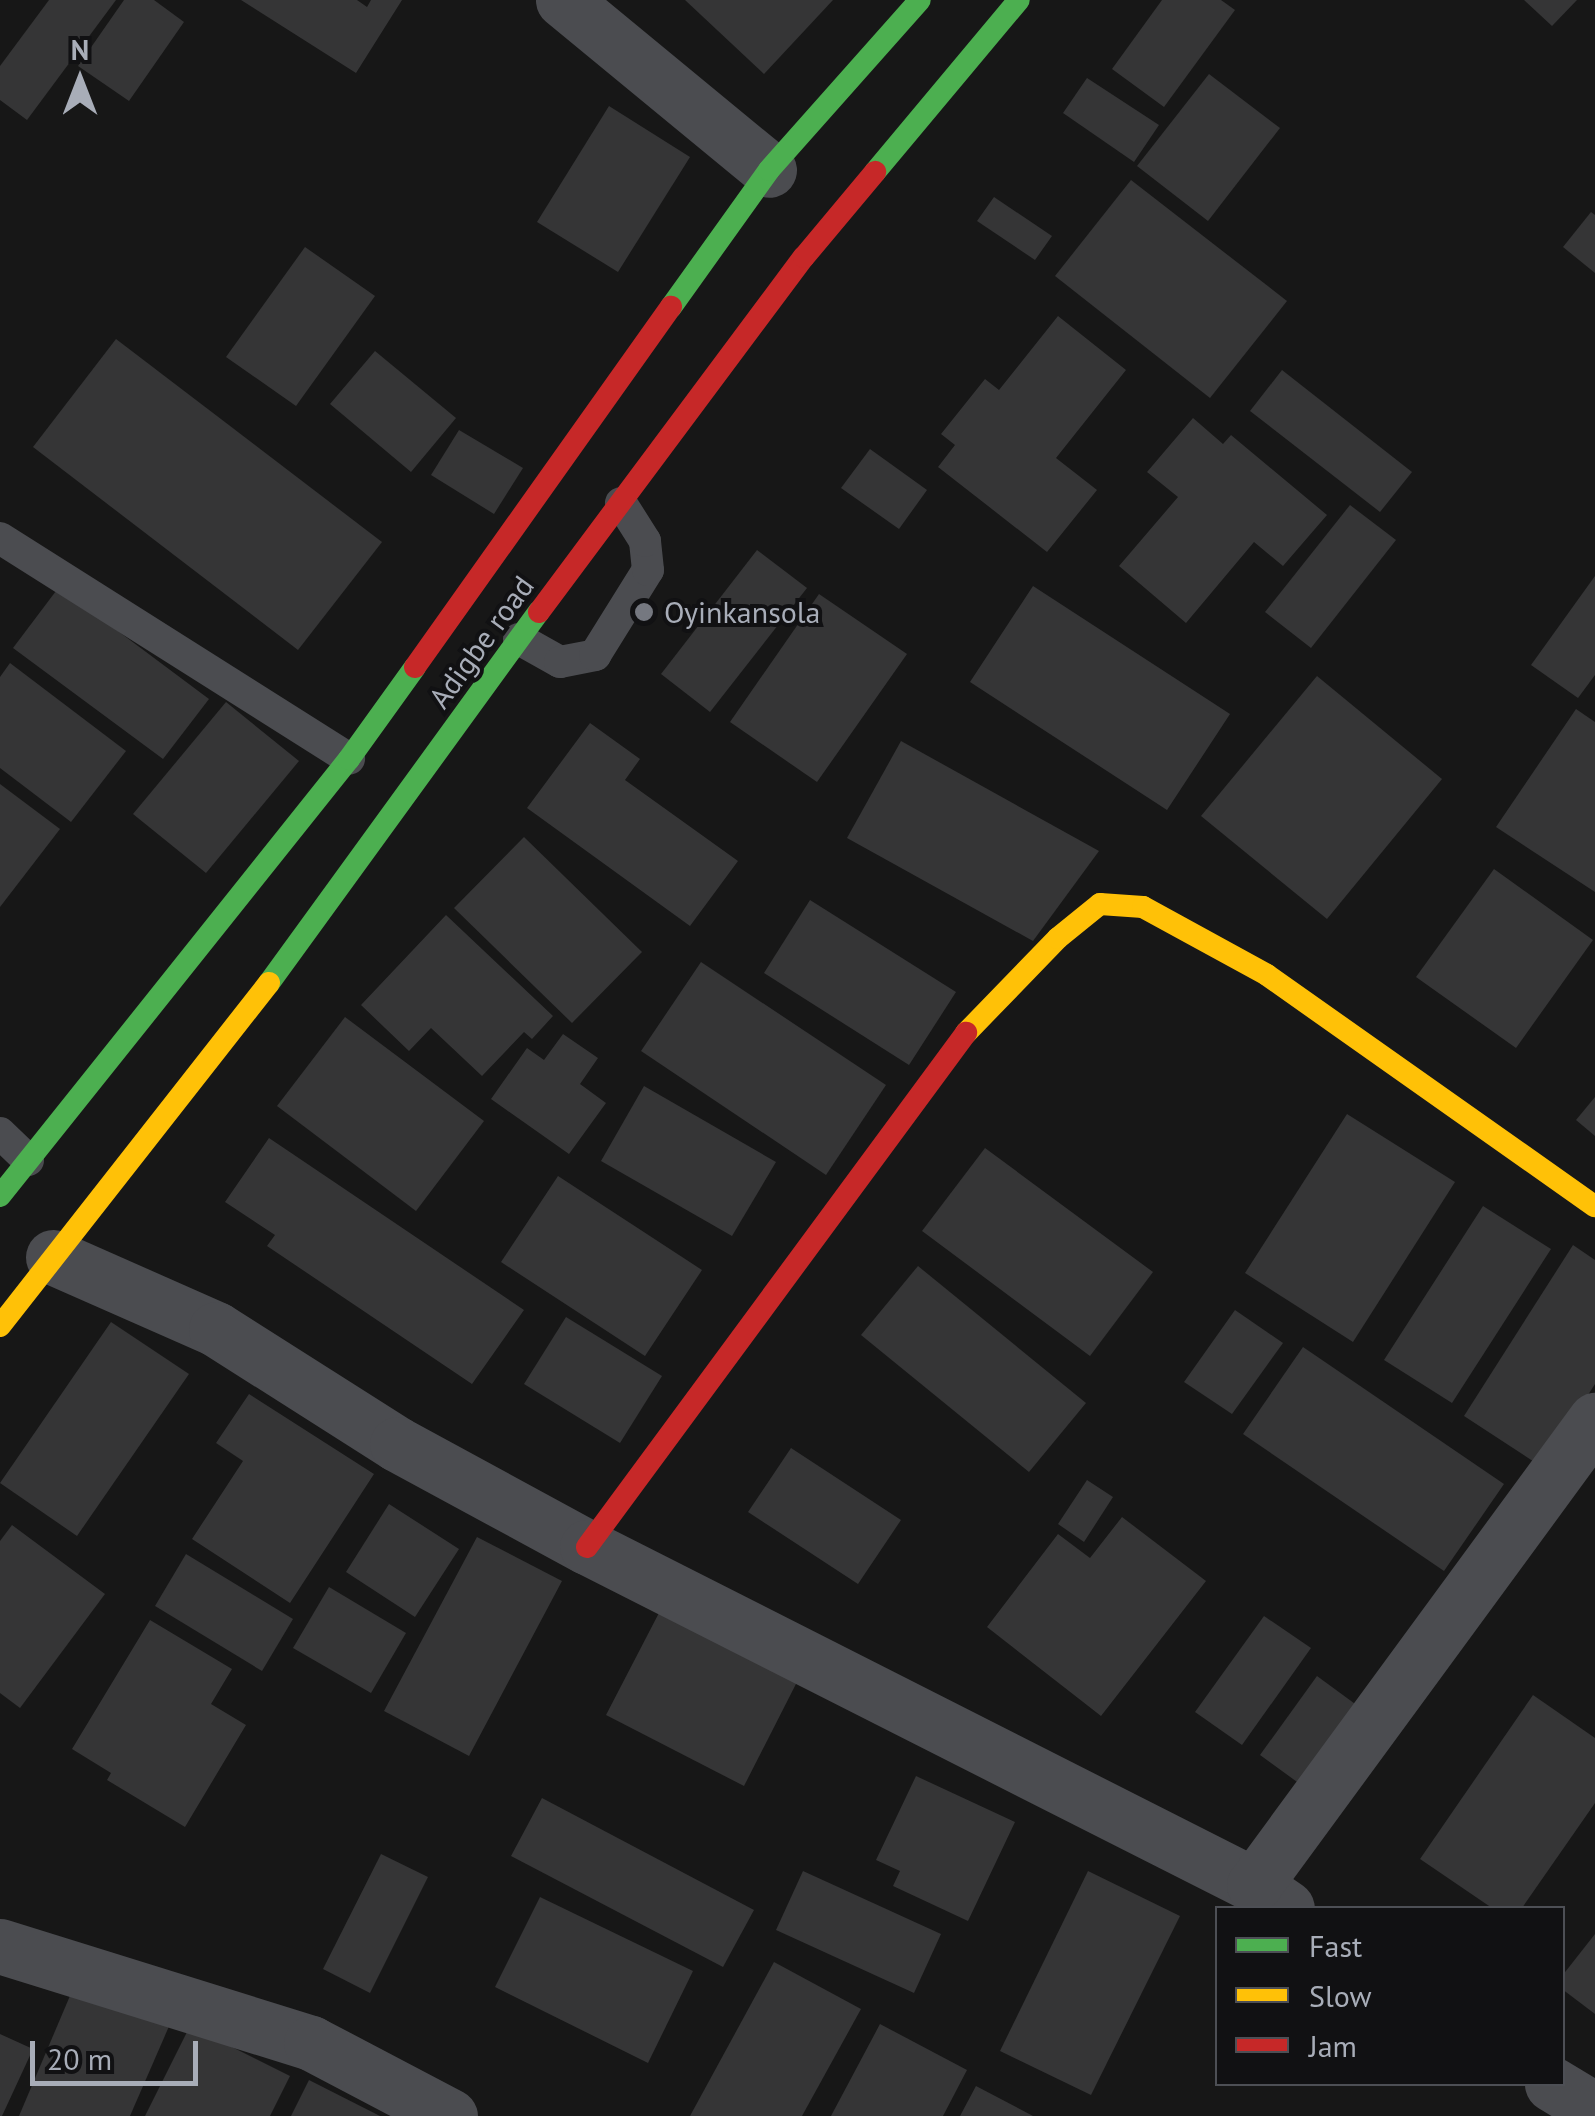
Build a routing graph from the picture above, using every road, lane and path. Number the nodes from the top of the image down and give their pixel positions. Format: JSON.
{"nodes":[{"id":1,"x":563,"y":0,"type":"edge"},
{"id":2,"x":920,"y":0,"type":"edge"},
{"id":3,"x":1019,"y":0,"type":"edge"},
{"id":4,"x":769,"y":170,"type":"junction"},
{"id":5,"x":622,"y":503,"type":"junction"},
{"id":6,"x":0,"y":538,"type":"edge"},
{"id":7,"x":519,"y":639,"type":"junction"},
{"id":8,"x":349,"y":760,"type":"junction"},
{"id":9,"x":0,"y":1132,"type":"edge"},
{"id":10,"x":28,"y":1160,"type":"junction"},
{"id":11,"x":0,"y":1196,"type":"edge"},
{"id":12,"x":1595,"y":1206,"type":"edge"},
{"id":13,"x":53,"y":1257,"type":"junction"},
{"id":14,"x":0,"y":1326,"type":"edge"},
{"id":15,"x":1595,"y":1420,"type":"edge"},
{"id":16,"x":587,"y":1547,"type":"junction"},
{"id":17,"x":1271,"y":1897,"type":"edge"},
{"id":18,"x":0,"y":1946,"type":"edge"},
{"id":19,"x":1555,"y":2086,"type":"edge"},
{"id":20,"x":1595,"y":2110,"type":"edge"},
{"id":21,"x":450,"y":2116,"type":"edge"}],
"edges":[{"from":1,"to":4,"type":"street"},
{"from":2,"to":4,"type":"main road","name":"Adigbe road"},
{"from":3,"to":5,"type":"main road","name":"Adigbe road"},
{"from":4,"to":8,"type":"main road","name":"Adigbe road"},
{"from":5,"to":7,"type":"main road","name":"Adigbe road"},
{"from":5,"to":7,"type":"lane"},
{"from":6,"to":8,"type":"lane"},
{"from":7,"to":13,"type":"main road","name":"Adigbe road"},
{"from":8,"to":10,"type":"main road","name":"Adigbe road"},
{"from":9,"to":10,"type":"lane"},
{"from":10,"to":11,"type":"main road","name":"Adigbe road"},
{"from":12,"to":16,"type":"main road"},
{"from":13,"to":14,"type":"main road","name":"Adigbe road"},
{"from":13,"to":16,"type":"street"},
{"from":15,"to":17,"type":"street"},
{"from":16,"to":17,"type":"street"},
{"from":18,"to":21,"type":"street"},
{"from":19,"to":20,"type":"street"}]}
